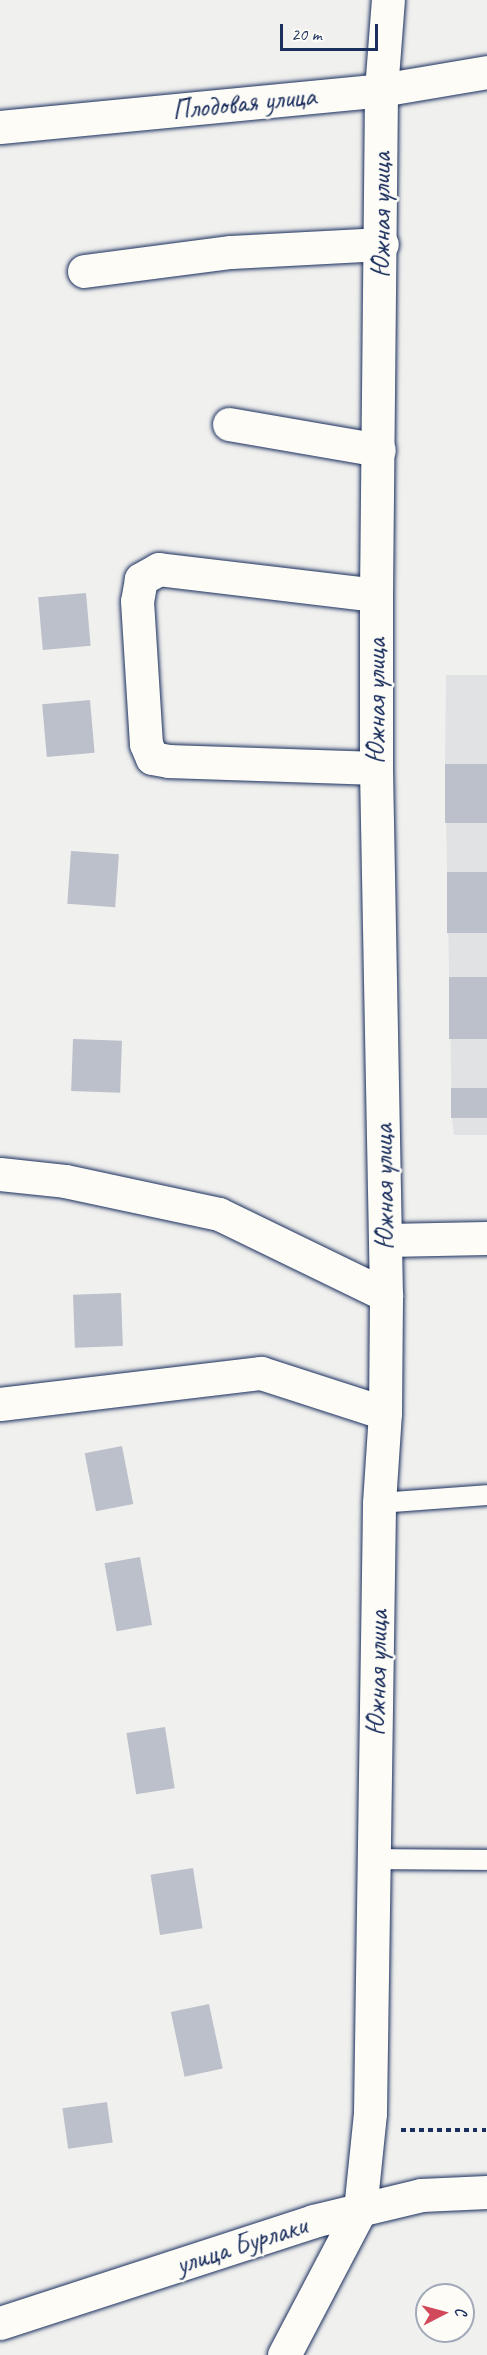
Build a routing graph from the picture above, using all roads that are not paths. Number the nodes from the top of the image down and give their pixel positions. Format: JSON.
{"nodes":[{"id":1,"x":388,"y":0,"type":"edge"},
{"id":2,"x":487,"y":72,"type":"edge"},
{"id":3,"x":381,"y":90,"type":"junction"},
{"id":4,"x":0,"y":128,"type":"edge"},
{"id":5,"x":382,"y":244,"type":"junction"},
{"id":6,"x":84,"y":271,"type":"dead end"},
{"id":7,"x":229,"y":424,"type":"dead end"},
{"id":8,"x":379,"y":450,"type":"junction"},
{"id":9,"x":376,"y":595,"type":"junction"},
{"id":10,"x":376,"y":768,"type":"junction"},
{"id":11,"x":0,"y":1174,"type":"edge"},
{"id":12,"x":487,"y":1238,"type":"edge"},
{"id":13,"x":386,"y":1240,"type":"junction"},
{"id":14,"x":386,"y":1295,"type":"junction"},
{"id":15,"x":0,"y":1404,"type":"edge"},
{"id":16,"x":385,"y":1413,"type":"junction"},
{"id":17,"x":487,"y":1495,"type":"edge"},
{"id":18,"x":379,"y":1503,"type":"junction"},
{"id":19,"x":374,"y":1858,"type":"junction"},
{"id":20,"x":487,"y":1860,"type":"edge"},
{"id":21,"x":487,"y":2192,"type":"edge"},
{"id":22,"x":360,"y":2210,"type":"junction"},
{"id":23,"x":0,"y":2323,"type":"edge"},
{"id":24,"x":284,"y":2355,"type":"edge"}],
"edges":[{"from":1,"to":3,"type":"street","name":"Южная улица"},
{"from":2,"to":3,"type":"street","name":"Плодовая улица"},
{"from":3,"to":4,"type":"street","name":"Плодовая улица"},
{"from":3,"to":5,"type":"street","name":"Южная улица"},
{"from":5,"to":6,"type":"street"},
{"from":5,"to":8,"type":"street","name":"Южная улица"},
{"from":7,"to":8,"type":"street"},
{"from":8,"to":9,"type":"street","name":"Южная улица"},
{"from":9,"to":10,"type":"street","name":"Южная улица"},
{"from":9,"to":10,"type":"street"},
{"from":10,"to":13,"type":"street","name":"Южная улица"},
{"from":11,"to":14,"type":"street"},
{"from":12,"to":13,"type":"street"},
{"from":13,"to":14,"type":"street","name":"Южная улица"},
{"from":14,"to":16,"type":"street","name":"Южная улица"},
{"from":15,"to":16,"type":"street"},
{"from":16,"to":18,"type":"street","name":"Южная улица"},
{"from":17,"to":18,"type":"lane"},
{"from":18,"to":19,"type":"street","name":"Южная улица"},
{"from":19,"to":20,"type":"lane"},
{"from":19,"to":22,"type":"street","name":"Южная улица"},
{"from":21,"to":22,"type":"street","name":"улица Бурлаки"},
{"from":22,"to":23,"type":"street","name":"улица Бурлаки"},
{"from":22,"to":24,"type":"street","name":"Южная улица"}]}
